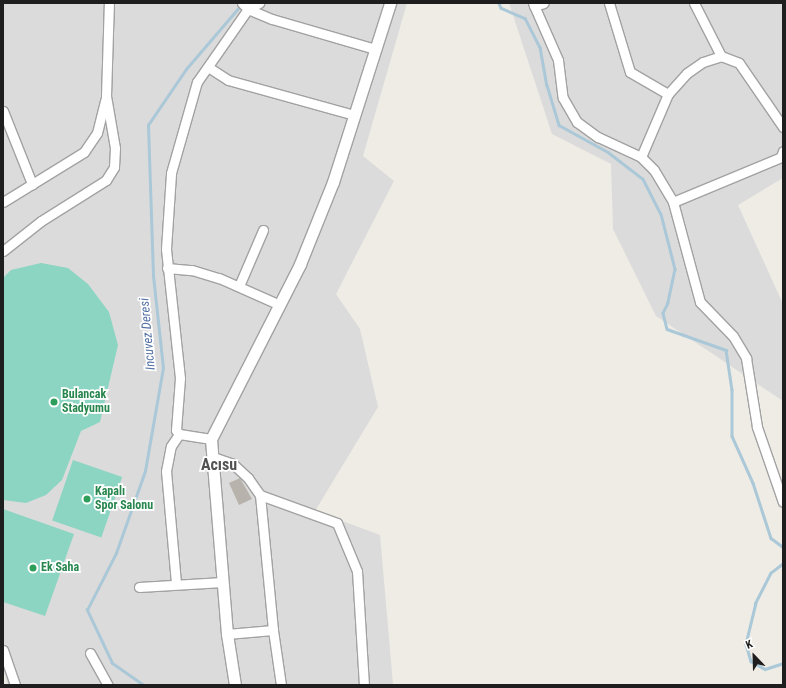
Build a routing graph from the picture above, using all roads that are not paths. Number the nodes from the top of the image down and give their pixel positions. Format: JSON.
{"nodes":[{"id":1,"x":109,"y":3,"type":"edge"},
{"id":2,"x":258,"y":3,"type":"edge"},
{"id":3,"x":390,"y":3,"type":"edge"},
{"id":4,"x":544,"y":3,"type":"edge"},
{"id":5,"x":608,"y":3,"type":"edge"},
{"id":6,"x":694,"y":3,"type":"edge"},
{"id":7,"x":534,"y":4,"type":"edge"},
{"id":8,"x":245,"y":6,"type":"edge"},
{"id":9,"x":375,"y":49,"type":"junction"},
{"id":10,"x":721,"y":56,"type":"junction"},
{"id":11,"x":208,"y":67,"type":"junction"},
{"id":12,"x":668,"y":94,"type":"junction"},
{"id":13,"x":106,"y":96,"type":"junction"},
{"id":14,"x":3,"y":111,"type":"edge"},
{"id":15,"x":354,"y":115,"type":"junction"},
{"id":16,"x":783,"y":127,"type":"edge"},
{"id":17,"x":783,"y":151,"type":"edge"},
{"id":18,"x":641,"y":158,"type":"junction"},
{"id":19,"x":32,"y":184,"type":"junction"},
{"id":20,"x":3,"y":202,"type":"edge"},
{"id":21,"x":673,"y":202,"type":"junction"},
{"id":22,"x":263,"y":230,"type":"dead end"},
{"id":23,"x":3,"y":251,"type":"edge"},
{"id":24,"x":167,"y":268,"type":"junction"},
{"id":25,"x":238,"y":286,"type":"junction"},
{"id":26,"x":280,"y":305,"type":"junction"},
{"id":27,"x":179,"y":434,"type":"junction"},
{"id":28,"x":211,"y":439,"type":"junction"},
{"id":29,"x":213,"y":457,"type":"junction"},
{"id":30,"x":260,"y":495,"type":"junction"},
{"id":31,"x":783,"y":502,"type":"edge"},
{"id":32,"x":223,"y":582,"type":"junction"},
{"id":33,"x":176,"y":584,"type":"junction"},
{"id":34,"x":140,"y":587,"type":"dead end"},
{"id":35,"x":272,"y":630,"type":"junction"},
{"id":36,"x":227,"y":634,"type":"junction"},
{"id":37,"x":3,"y":650,"type":"edge"},
{"id":38,"x":90,"y":653,"type":"dead end"},
{"id":39,"x":15,"y":685,"type":"edge"},
{"id":40,"x":108,"y":685,"type":"edge"},
{"id":41,"x":236,"y":685,"type":"edge"},
{"id":42,"x":281,"y":685,"type":"edge"},
{"id":43,"x":364,"y":685,"type":"edge"}],
"edges":[{"from":1,"to":13,"type":"street"},
{"from":2,"to":8,"type":"street"},
{"from":3,"to":9,"type":"street"},
{"from":4,"to":7,"type":"street"},
{"from":5,"to":12,"type":"street"},
{"from":6,"to":10,"type":"street"},
{"from":7,"to":18,"type":"street"},
{"from":8,"to":9,"type":"street"},
{"from":8,"to":11,"type":"street"},
{"from":9,"to":15,"type":"street"},
{"from":10,"to":12,"type":"street"},
{"from":10,"to":16,"type":"street"},
{"from":11,"to":15,"type":"street"},
{"from":11,"to":24,"type":"street"},
{"from":12,"to":18,"type":"street"},
{"from":13,"to":19,"type":"street"},
{"from":13,"to":23,"type":"street"},
{"from":14,"to":19,"type":"street"},
{"from":15,"to":26,"type":"street"},
{"from":17,"to":21,"type":"street"},
{"from":18,"to":21,"type":"street"},
{"from":19,"to":20,"type":"street"},
{"from":21,"to":31,"type":"street"},
{"from":22,"to":25,"type":"street"},
{"from":24,"to":25,"type":"street"},
{"from":24,"to":27,"type":"street"},
{"from":25,"to":26,"type":"street"},
{"from":26,"to":28,"type":"street"},
{"from":27,"to":28,"type":"street"},
{"from":27,"to":33,"type":"street"},
{"from":28,"to":29,"type":"street"},
{"from":29,"to":30,"type":"street"},
{"from":29,"to":32,"type":"street"},
{"from":30,"to":35,"type":"street"},
{"from":30,"to":43,"type":"street"},
{"from":32,"to":33,"type":"street"},
{"from":32,"to":36,"type":"street"},
{"from":33,"to":34,"type":"street"},
{"from":35,"to":36,"type":"street"},
{"from":35,"to":42,"type":"street"},
{"from":36,"to":41,"type":"street"},
{"from":37,"to":39,"type":"street"},
{"from":38,"to":40,"type":"street"}]}
